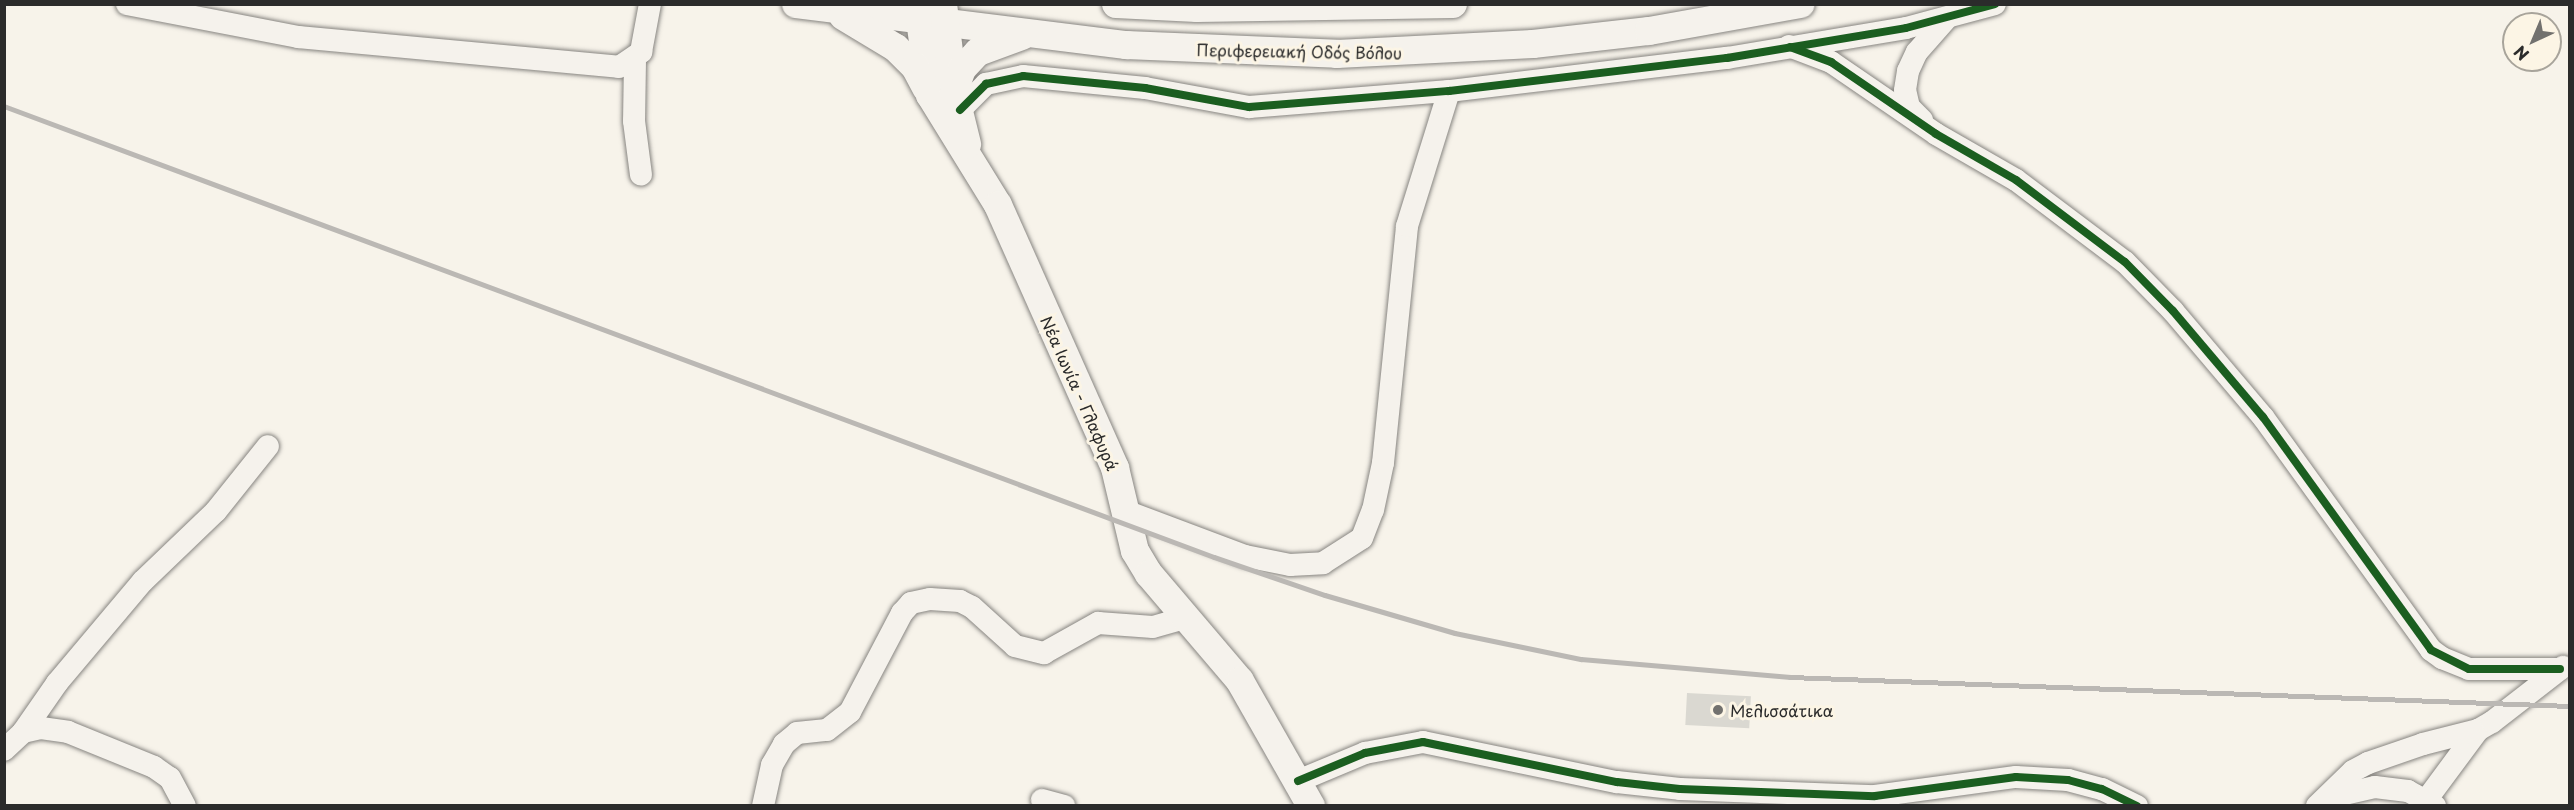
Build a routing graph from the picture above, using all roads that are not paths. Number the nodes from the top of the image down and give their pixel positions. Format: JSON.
{"nodes":[{"id":1,"x":127,"y":4,"type":"edge"},
{"id":2,"x":650,"y":4,"type":"edge"},
{"id":3,"x":796,"y":4,"type":"edge"},
{"id":4,"x":1116,"y":4,"type":"edge"},
{"id":5,"x":1453,"y":4,"type":"edge"},
{"id":6,"x":1801,"y":4,"type":"edge"},
{"id":7,"x":1995,"y":4,"type":"edge"},
{"id":8,"x":828,"y":8,"type":"junction"},
{"id":9,"x":932,"y":12,"type":"edge"},
{"id":10,"x":1946,"y":19,"type":"junction"},
{"id":11,"x":1030,"y":34,"type":"junction"},
{"id":12,"x":1788,"y":46,"type":"junction"},
{"id":13,"x":635,"y":60,"type":"junction"},
{"id":14,"x":1449,"y":91,"type":"junction"},
{"id":15,"x":948,"y":98,"type":"junction"},
{"id":16,"x":1936,"y":134,"type":"junction"},
{"id":17,"x":641,"y":175,"type":"dead end"},
{"id":18,"x":268,"y":446,"type":"dead end"},
{"id":19,"x":1128,"y":512,"type":"junction"},
{"id":20,"x":1187,"y":617,"type":"junction"},
{"id":21,"x":2565,"y":666,"type":"edge"},
{"id":22,"x":2478,"y":730,"type":"junction"},
{"id":23,"x":23,"y":732,"type":"junction"},
{"id":24,"x":4,"y":750,"type":"edge"},
{"id":25,"x":1304,"y":793,"type":"edge"},
{"id":26,"x":2320,"y":802,"type":"edge"},
{"id":27,"x":2431,"y":802,"type":"edge"},
{"id":28,"x":185,"y":806,"type":"edge"},
{"id":29,"x":763,"y":806,"type":"edge"},
{"id":30,"x":2137,"y":806,"type":"edge"}],
"edges":[{"from":1,"to":13,"type":"street"},
{"from":2,"to":13,"type":"street"},
{"from":3,"to":8,"type":"main road","name":"Περιφερειακή Οδός Βόλου"},
{"from":4,"to":5,"type":"main road"},
{"from":6,"to":11,"type":"main road","name":"Περιφερειακή Οδός Βόλου"},
{"from":7,"to":10,"type":"street"},
{"from":8,"to":9,"type":"main road","name":"Περιφερειακή Οδός Βόλου"},
{"from":8,"to":15,"type":"main road"},
{"from":9,"to":11,"type":"main road","name":"Περιφερειακή Οδός Βόλου"},
{"from":9,"to":15,"type":"main road","name":"Νέα Ιωνία - Γλαφυρά"},
{"from":10,"to":12,"type":"street"},
{"from":10,"to":16,"type":"street"},
{"from":11,"to":15,"type":"main road"},
{"from":12,"to":14,"type":"street"},
{"from":12,"to":16,"type":"street"},
{"from":13,"to":17,"type":"street"},
{"from":14,"to":15,"type":"street"},
{"from":14,"to":19,"type":"street"},
{"from":15,"to":19,"type":"main road","name":"Νέα Ιωνία - Γλαφυρά"},
{"from":16,"to":21,"type":"street"},
{"from":18,"to":23,"type":"street"},
{"from":19,"to":20,"type":"main road","name":"Νέα Ιωνία - Γλαφυρά"},
{"from":20,"to":25,"type":"main road","name":"Νέα Ιωνία - Γλαφυρά"},
{"from":20,"to":29,"type":"street"},
{"from":21,"to":22,"type":"street"},
{"from":22,"to":26,"type":"street"},
{"from":22,"to":27,"type":"street"},
{"from":23,"to":24,"type":"street"},
{"from":23,"to":28,"type":"street"},
{"from":25,"to":30,"type":"street"},
{"from":26,"to":27,"type":"street"}]}
